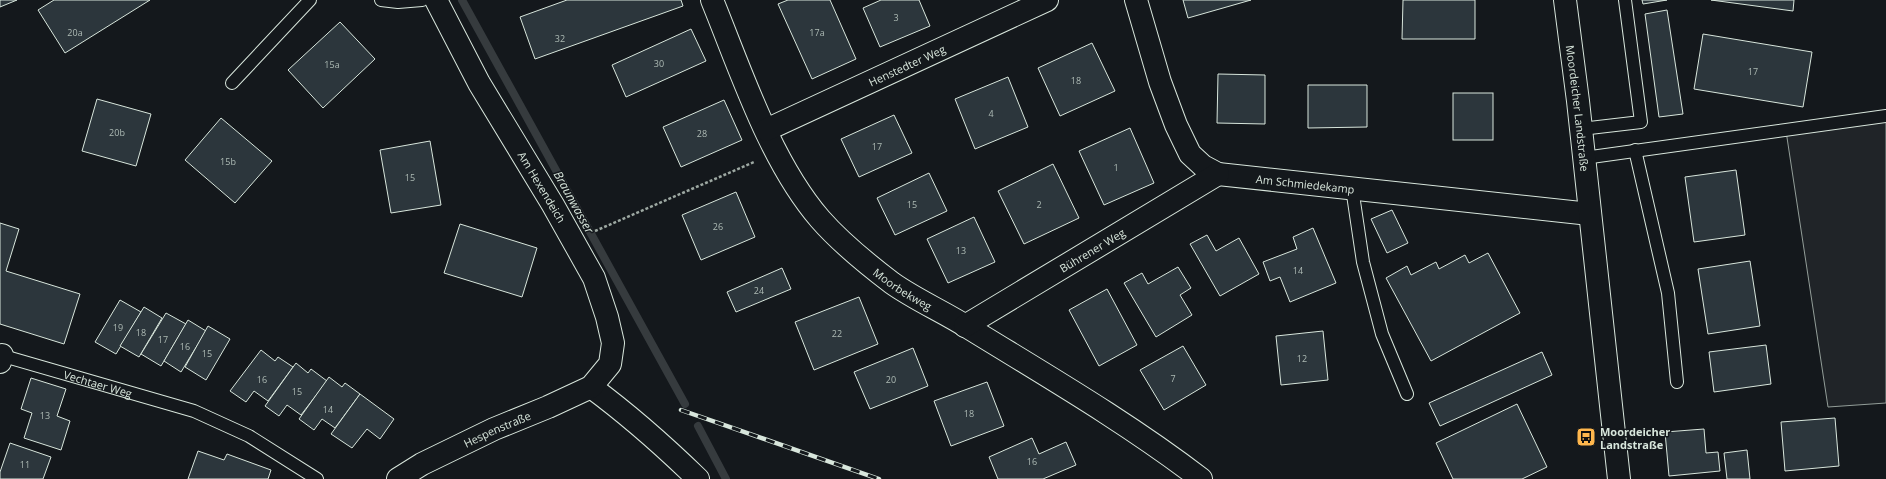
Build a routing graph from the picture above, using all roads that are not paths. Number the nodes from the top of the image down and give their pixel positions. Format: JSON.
{"nodes":[{"id":1,"x":310,"y":0,"type":"edge"},
{"id":2,"x":381,"y":0,"type":"edge"},
{"id":3,"x":422,"y":0,"type":"edge"},
{"id":4,"x":436,"y":0,"type":"edge"},
{"id":5,"x":712,"y":0,"type":"edge"},
{"id":6,"x":1048,"y":0,"type":"edge"},
{"id":7,"x":1136,"y":0,"type":"edge"},
{"id":8,"x":1565,"y":0,"type":"edge"},
{"id":9,"x":1625,"y":0,"type":"edge"},
{"id":10,"x":232,"y":83,"type":"dead end"},
{"id":11,"x":1886,"y":116,"type":"edge"},
{"id":12,"x":1582,"y":129,"type":"junction"},
{"id":13,"x":766,"y":130,"type":"junction"},
{"id":14,"x":1635,"y":150,"type":"junction"},
{"id":15,"x":1584,"y":158,"type":"junction"},
{"id":16,"x":1218,"y":174,"type":"junction"},
{"id":17,"x":1352,"y":188,"type":"junction"},
{"id":18,"x":1590,"y":214,"type":"junction"},
{"id":19,"x":965,"y":326,"type":"junction"},
{"id":20,"x":1,"y":357,"type":"edge"},
{"id":21,"x":1677,"y":382,"type":"dead end"},
{"id":22,"x":594,"y":384,"type":"junction"},
{"id":23,"x":1408,"y":394,"type":"dead end"},
{"id":24,"x":317,"y":479,"type":"edge"},
{"id":25,"x":398,"y":479,"type":"edge"},
{"id":26,"x":698,"y":479,"type":"edge"},
{"id":27,"x":1201,"y":479,"type":"edge"},
{"id":28,"x":1618,"y":479,"type":"edge"}],
"edges":[{"from":1,"to":10,"type":"lane"},
{"from":2,"to":3,"type":"lane"},
{"from":4,"to":22,"type":"street","name":"Am Hexendeich"},
{"from":5,"to":13,"type":"street","name":"Moorbekweg"},
{"from":6,"to":13,"type":"street","name":"Henstedter Weg"},
{"from":7,"to":16,"type":"street","name":"Am Schmiedekamp"},
{"from":8,"to":12,"type":"street","name":"Moordeicher Landstraße"},
{"from":9,"to":12,"type":"lane"},
{"from":11,"to":14,"type":"lane"},
{"from":12,"to":15,"type":"street","name":"Moordeicher Landstraße"},
{"from":13,"to":19,"type":"street","name":"Moorbekweg"},
{"from":14,"to":15,"type":"lane"},
{"from":14,"to":21,"type":"lane"},
{"from":15,"to":18,"type":"street","name":"Moordeicher Landstraße"},
{"from":16,"to":17,"type":"street","name":"Am Schmiedekamp"},
{"from":16,"to":19,"type":"street","name":"Bührener Weg"},
{"from":17,"to":18,"type":"street","name":"Am Schmiedekamp"},
{"from":17,"to":23,"type":"lane"},
{"from":18,"to":28,"type":"street","name":"Moordeicher Landstraße"},
{"from":19,"to":27,"type":"street","name":"Moorbekweg"},
{"from":20,"to":24,"type":"lane","name":"Vechtaer Weg"},
{"from":22,"to":25,"type":"street","name":"Hespenstraße"},
{"from":22,"to":26,"type":"street"}]}
